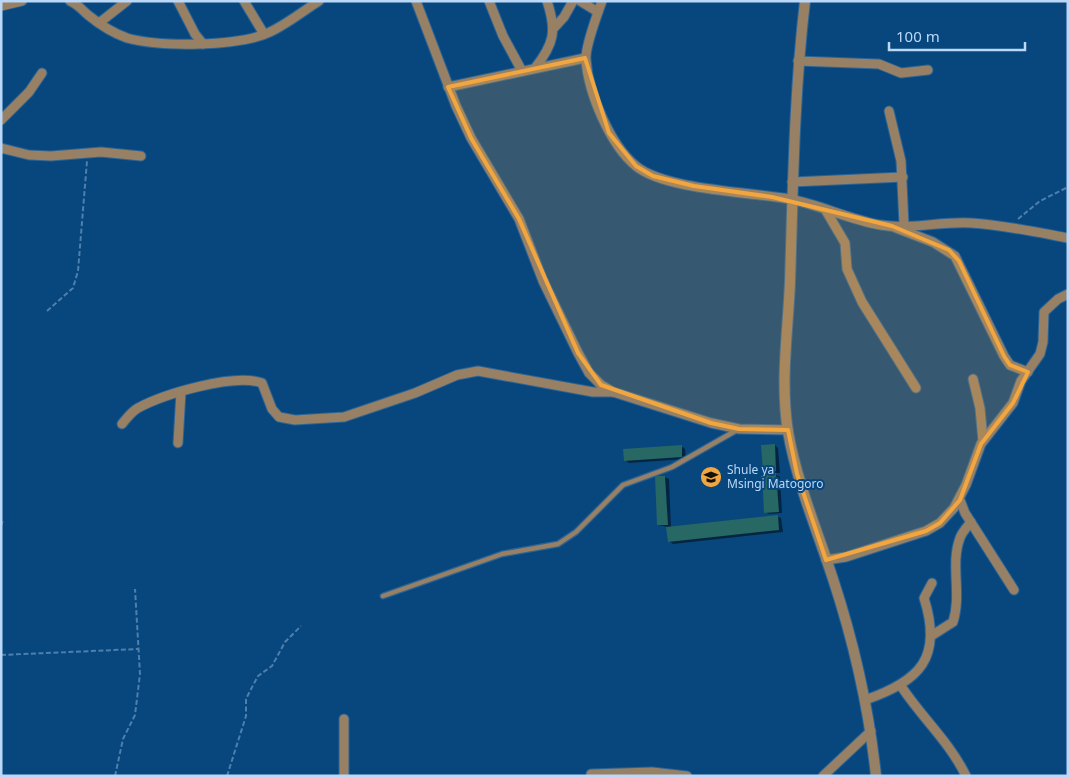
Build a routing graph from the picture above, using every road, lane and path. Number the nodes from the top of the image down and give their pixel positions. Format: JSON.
{"nodes":[{"id":1,"x":22,"y":1,"type":"edge"},
{"id":2,"x":71,"y":1,"type":"edge"},
{"id":3,"x":127,"y":1,"type":"edge"},
{"id":4,"x":178,"y":1,"type":"edge"},
{"id":5,"x":244,"y":1,"type":"edge"},
{"id":6,"x":318,"y":1,"type":"edge"},
{"id":7,"x":416,"y":1,"type":"edge"},
{"id":8,"x":489,"y":1,"type":"edge"},
{"id":9,"x":547,"y":1,"type":"edge"},
{"id":10,"x":573,"y":1,"type":"edge"},
{"id":11,"x":602,"y":1,"type":"edge"},
{"id":12,"x":805,"y":1,"type":"edge"},
{"id":13,"x":584,"y":3,"type":"edge"},
{"id":14,"x":1,"y":6,"type":"edge"},
{"id":15,"x":598,"y":12,"type":"junction"},
{"id":16,"x":99,"y":23,"type":"junction"},
{"id":17,"x":553,"y":29,"type":"junction"},
{"id":18,"x":264,"y":34,"type":"junction"},
{"id":19,"x":203,"y":44,"type":"junction"},
{"id":20,"x":585,"y":58,"type":"junction"},
{"id":21,"x":798,"y":61,"type":"junction"},
{"id":22,"x":535,"y":68,"type":"junction"},
{"id":23,"x":928,"y":70,"type":"dead end"},
{"id":24,"x":522,"y":71,"type":"junction"},
{"id":25,"x":42,"y":73,"type":"dead end"},
{"id":26,"x":448,"y":87,"type":"junction"},
{"id":27,"x":889,"y":111,"type":"dead end"},
{"id":28,"x":1,"y":120,"type":"edge"},
{"id":29,"x":1,"y":148,"type":"edge"},
{"id":30,"x":88,"y":153,"type":"junction"},
{"id":31,"x":141,"y":156,"type":"dead end"},
{"id":32,"x":903,"y":177,"type":"junction"},
{"id":33,"x":792,"y":182,"type":"junction"},
{"id":34,"x":1068,"y":187,"type":"edge"},
{"id":35,"x":791,"y":199,"type":"junction"},
{"id":36,"x":825,"y":209,"type":"junction"},
{"id":37,"x":904,"y":225,"type":"junction"},
{"id":38,"x":892,"y":226,"type":"junction"},
{"id":39,"x":1007,"y":227,"type":"junction"},
{"id":40,"x":1068,"y":238,"type":"edge"},
{"id":41,"x":1068,"y":294,"type":"edge"},
{"id":42,"x":47,"y":311,"type":"dead end"},
{"id":43,"x":1028,"y":372,"type":"junction"},
{"id":44,"x":973,"y":379,"type":"dead end"},
{"id":45,"x":916,"y":388,"type":"dead end"},
{"id":46,"x":181,"y":392,"type":"junction"},
{"id":47,"x":613,"y":392,"type":"junction"},
{"id":48,"x":122,"y":424,"type":"dead end"},
{"id":49,"x":740,"y":429,"type":"junction"},
{"id":50,"x":788,"y":430,"type":"junction"},
{"id":51,"x":983,"y":441,"type":"junction"},
{"id":52,"x":178,"y":443,"type":"dead end"},
{"id":53,"x":960,"y":500,"type":"junction"},
{"id":54,"x":3,"y":520,"type":"dead end"},
{"id":55,"x":971,"y":522,"type":"junction"},
{"id":56,"x":1,"y":526,"type":"edge"},
{"id":57,"x":826,"y":560,"type":"junction"},
{"id":58,"x":932,"y":583,"type":"dead end"},
{"id":59,"x":135,"y":589,"type":"dead end"},
{"id":60,"x":1014,"y":590,"type":"dead end"},
{"id":61,"x":383,"y":596,"type":"dead end"},
{"id":62,"x":302,"y":626,"type":"dead end"},
{"id":63,"x":931,"y":636,"type":"junction"},
{"id":64,"x":138,"y":649,"type":"junction"},
{"id":65,"x":1,"y":656,"type":"edge"},
{"id":66,"x":901,"y":686,"type":"junction"},
{"id":67,"x":865,"y":700,"type":"junction"},
{"id":68,"x":344,"y":719,"type":"dead end"},
{"id":69,"x":871,"y":731,"type":"junction"},
{"id":70,"x":591,"y":774,"type":"dead end"},
{"id":71,"x":115,"y":776,"type":"edge"},
{"id":72,"x":227,"y":776,"type":"edge"},
{"id":73,"x":344,"y":776,"type":"edge"},
{"id":74,"x":687,"y":776,"type":"edge"},
{"id":75,"x":823,"y":776,"type":"edge"},
{"id":76,"x":876,"y":776,"type":"edge"},
{"id":77,"x":966,"y":776,"type":"edge"}],
"edges":[{"from":1,"to":14,"type":"street"},
{"from":2,"to":16,"type":"street"},
{"from":3,"to":16,"type":"street"},
{"from":4,"to":19,"type":"street"},
{"from":5,"to":18,"type":"street"},
{"from":6,"to":18,"type":"street"},
{"from":7,"to":26,"type":"street"},
{"from":8,"to":24,"type":"street"},
{"from":9,"to":17,"type":"street"},
{"from":10,"to":17,"type":"street"},
{"from":11,"to":15,"type":"street"},
{"from":12,"to":21,"type":"street"},
{"from":13,"to":15,"type":"street"},
{"from":15,"to":20,"type":"street"},
{"from":16,"to":19,"type":"street"},
{"from":17,"to":22,"type":"street"},
{"from":18,"to":19,"type":"street"},
{"from":20,"to":22,"type":"street"},
{"from":20,"to":35,"type":"street"},
{"from":21,"to":23,"type":"street"},
{"from":21,"to":33,"type":"street"},
{"from":22,"to":24,"type":"street"},
{"from":24,"to":26,"type":"street"},
{"from":25,"to":28,"type":"street"},
{"from":26,"to":47,"type":"street"},
{"from":27,"to":32,"type":"street"},
{"from":29,"to":30,"type":"street"},
{"from":30,"to":31,"type":"street"},
{"from":30,"to":42,"type":"path"},
{"from":32,"to":33,"type":"street"},
{"from":32,"to":37,"type":"street"},
{"from":33,"to":35,"type":"street"},
{"from":34,"to":39,"type":"path"},
{"from":35,"to":36,"type":"street"},
{"from":35,"to":50,"type":"street"},
{"from":36,"to":38,"type":"street"},
{"from":36,"to":45,"type":"street"},
{"from":37,"to":38,"type":"street"},
{"from":37,"to":39,"type":"street"},
{"from":38,"to":43,"type":"street"},
{"from":39,"to":40,"type":"street"},
{"from":41,"to":43,"type":"street"},
{"from":43,"to":51,"type":"street"},
{"from":44,"to":51,"type":"street"},
{"from":46,"to":47,"type":"street"},
{"from":46,"to":48,"type":"street"},
{"from":46,"to":52,"type":"street"},
{"from":47,"to":49,"type":"street"},
{"from":49,"to":50,"type":"street"},
{"from":49,"to":61,"type":"lane"},
{"from":50,"to":57,"type":"street"},
{"from":51,"to":53,"type":"street"},
{"from":53,"to":55,"type":"street"},
{"from":53,"to":57,"type":"street"},
{"from":54,"to":56,"type":"path"},
{"from":55,"to":60,"type":"street"},
{"from":55,"to":63,"type":"street"},
{"from":57,"to":67,"type":"street"},
{"from":58,"to":63,"type":"street"},
{"from":59,"to":64,"type":"path"},
{"from":62,"to":72,"type":"path"},
{"from":63,"to":66,"type":"street"},
{"from":64,"to":65,"type":"path"},
{"from":64,"to":71,"type":"path"},
{"from":66,"to":67,"type":"street"},
{"from":66,"to":77,"type":"street"},
{"from":67,"to":69,"type":"street"},
{"from":68,"to":73,"type":"street"},
{"from":69,"to":75,"type":"street"},
{"from":69,"to":76,"type":"street"},
{"from":70,"to":74,"type":"street"}]}
